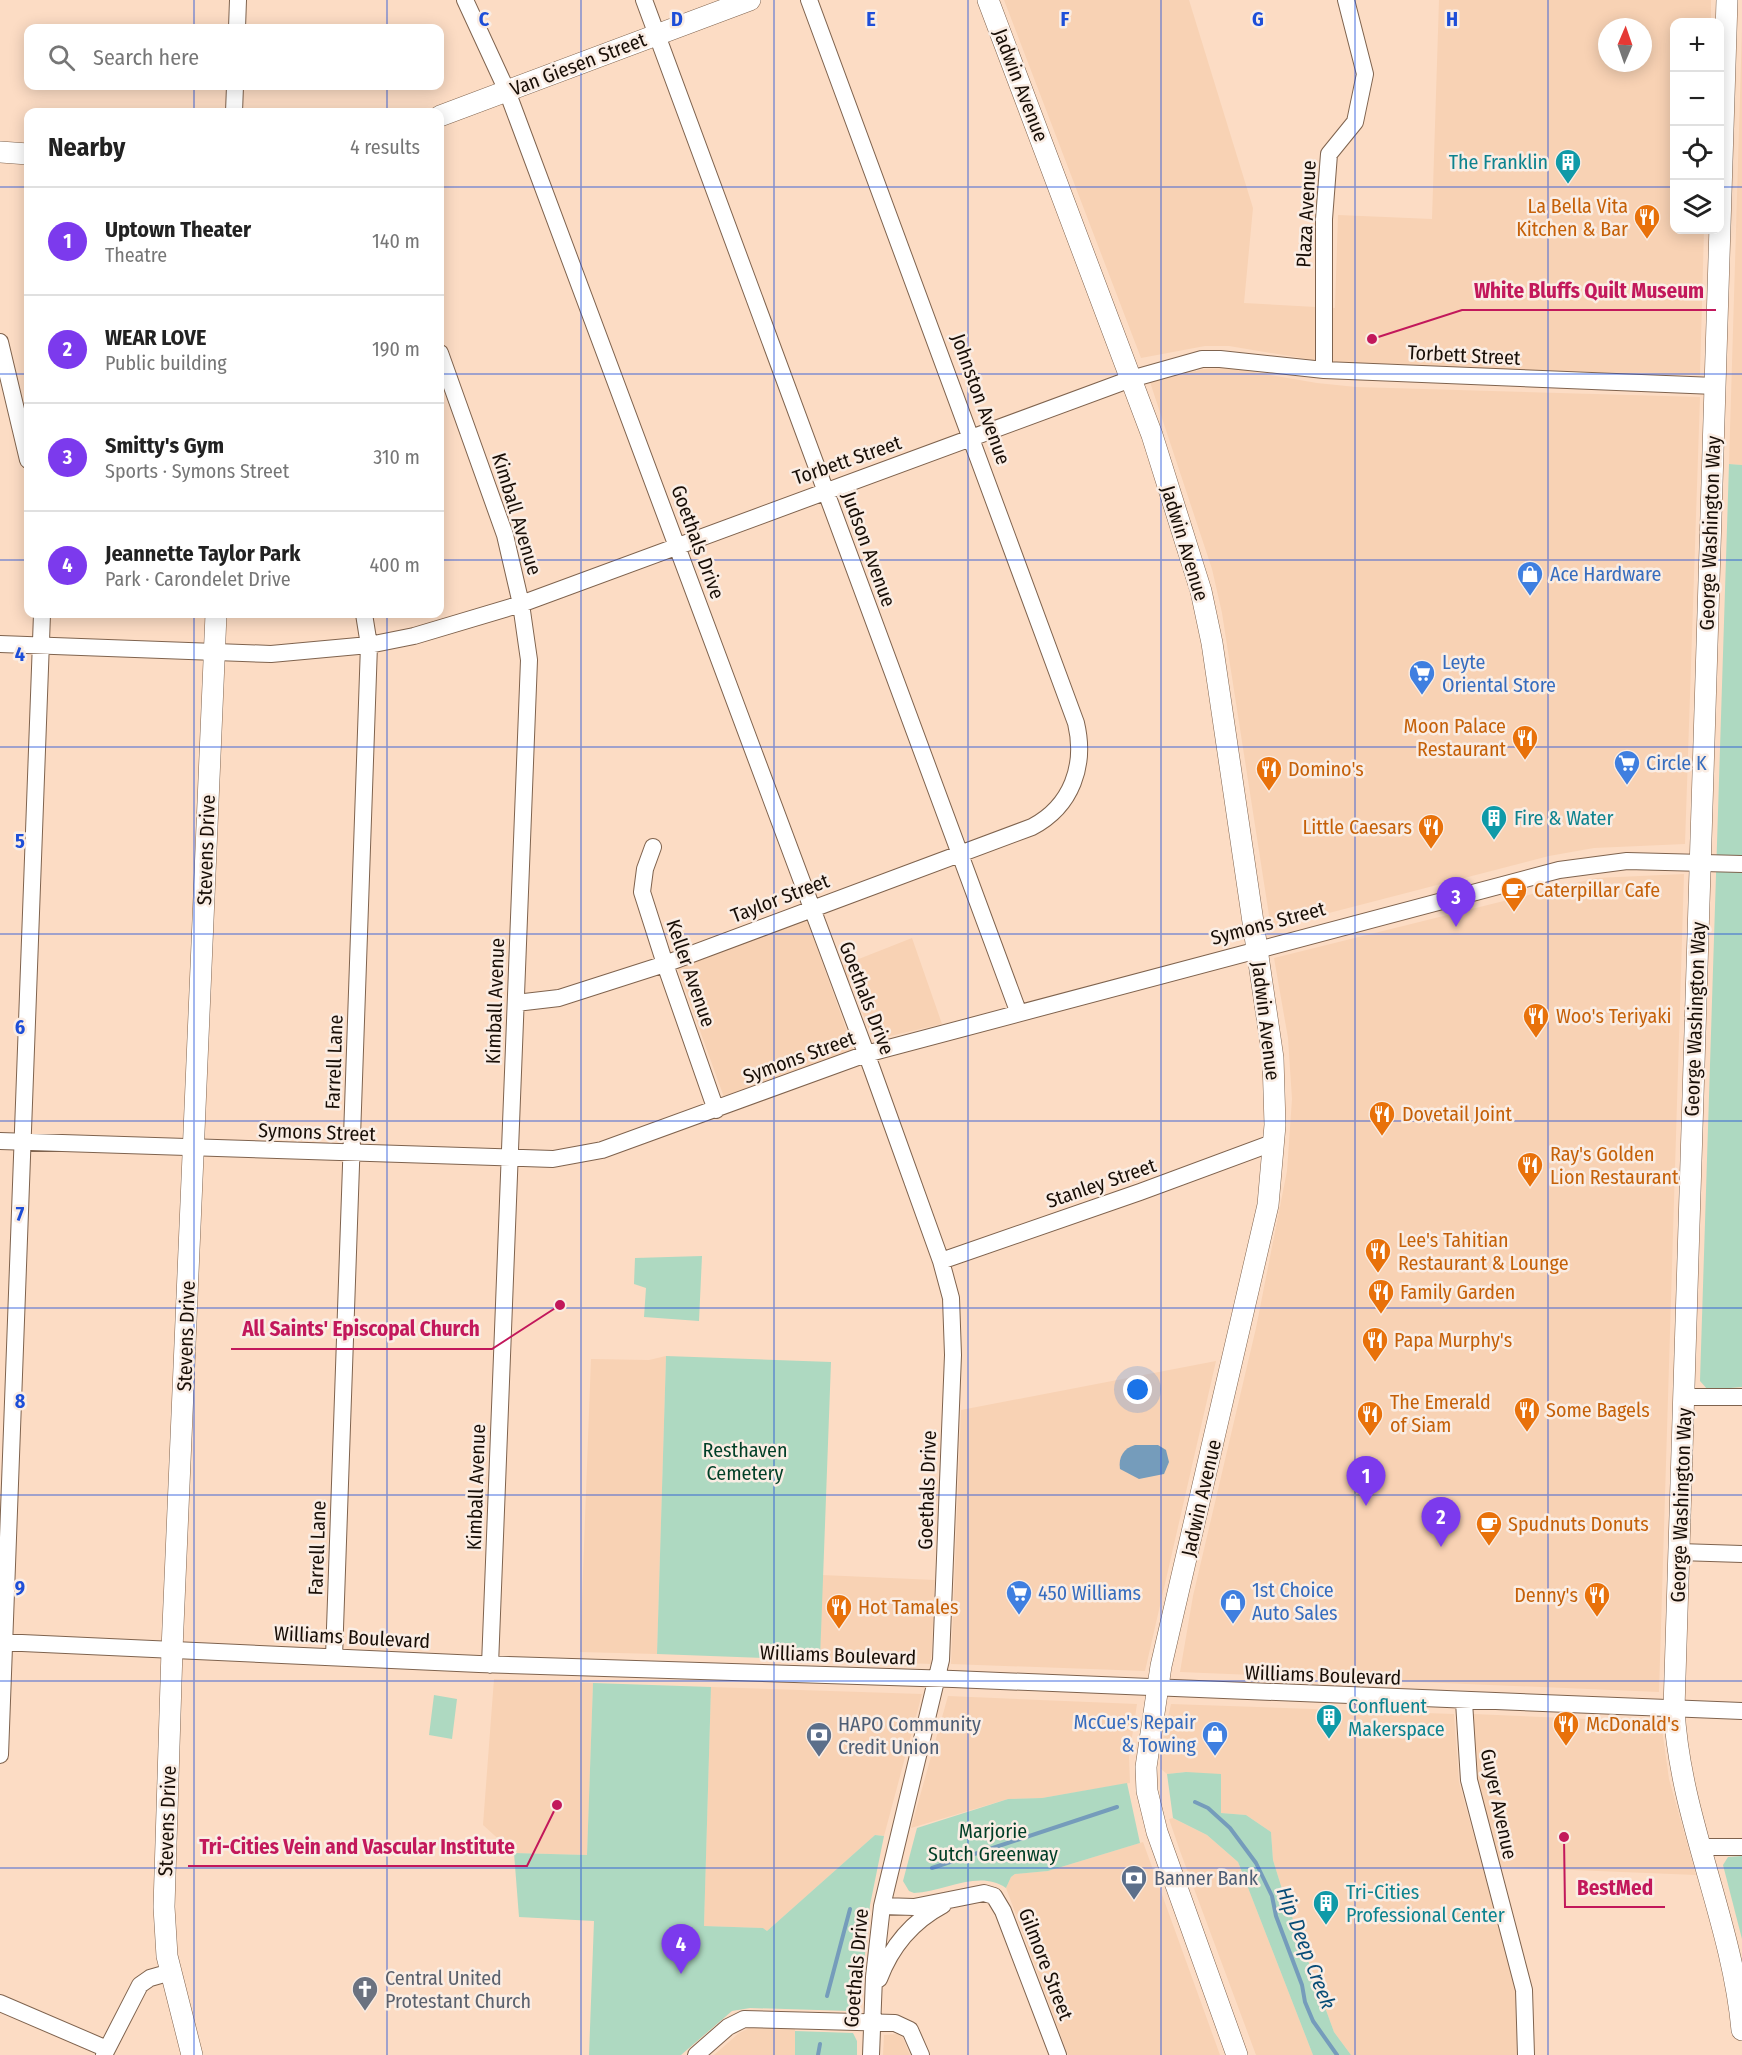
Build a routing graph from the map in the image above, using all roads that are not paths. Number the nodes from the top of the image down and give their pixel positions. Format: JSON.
{"nodes":[{"id":1,"x":238,"y":0,"type":"edge"},
{"id":2,"x":465,"y":0,"type":"edge"},
{"id":3,"x":644,"y":0,"type":"edge"},
{"id":4,"x":750,"y":0,"type":"edge"},
{"id":5,"x":809,"y":0,"type":"edge"},
{"id":6,"x":988,"y":0,"type":"edge"},
{"id":7,"x":1346,"y":0,"type":"edge"},
{"id":8,"x":1727,"y":0,"type":"edge"},
{"id":9,"x":237,"y":24,"type":"edge"},
{"id":10,"x":656,"y":34,"type":"junction"},
{"id":11,"x":235,"y":90,"type":"edge"},
{"id":12,"x":507,"y":91,"type":"junction"},
{"id":13,"x":234,"y":108,"type":"edge"},
{"id":14,"x":444,"y":115,"type":"edge"},
{"id":15,"x":0,"y":152,"type":"edge"},
{"id":16,"x":24,"y":154,"type":"edge"},
{"id":17,"x":0,"y":342,"type":"edge"},
{"id":18,"x":444,"y":364,"type":"edge"},
{"id":19,"x":1324,"y":370,"type":"junction"},
{"id":20,"x":1131,"y":379,"type":"junction"},
{"id":21,"x":1715,"y":387,"type":"junction"},
{"id":22,"x":973,"y":438,"type":"junction"},
{"id":23,"x":24,"y":443,"type":"edge"},
{"id":24,"x":824,"y":490,"type":"junction"},
{"id":25,"x":677,"y":545,"type":"junction"},
{"id":26,"x":521,"y":604,"type":"junction"},
{"id":27,"x":42,"y":618,"type":"edge"},
{"id":28,"x":216,"y":618,"type":"edge"},
{"id":29,"x":365,"y":618,"type":"edge"},
{"id":30,"x":0,"y":644,"type":"edge"},
{"id":31,"x":41,"y":645,"type":"junction"},
{"id":32,"x":369,"y":645,"type":"junction"},
{"id":33,"x":214,"y":652,"type":"junction"},
{"id":34,"x":1053,"y":813,"type":"joint"},
{"id":35,"x":653,"y":847,"type":"dead end"},
{"id":36,"x":958,"y":853,"type":"junction"},
{"id":37,"x":1700,"y":861,"type":"junction"},
{"id":38,"x":1742,"y":864,"type":"edge"},
{"id":39,"x":811,"y":909,"type":"junction"},
{"id":40,"x":1257,"y":948,"type":"junction"},
{"id":41,"x":665,"y":964,"type":"junction"},
{"id":42,"x":516,"y":1003,"type":"junction"},
{"id":43,"x":1018,"y":1011,"type":"junction"},
{"id":44,"x":866,"y":1054,"type":"junction"},
{"id":45,"x":716,"y":1110,"type":"junction"},
{"id":46,"x":0,"y":1141,"type":"edge"},
{"id":47,"x":24,"y":1142,"type":"junction"},
{"id":48,"x":1275,"y":1142,"type":"junction"},
{"id":49,"x":194,"y":1149,"type":"junction"},
{"id":50,"x":352,"y":1154,"type":"junction"},
{"id":51,"x":509,"y":1159,"type":"junction"},
{"id":52,"x":941,"y":1261,"type":"junction"},
{"id":53,"x":1684,"y":1397,"type":"junction"},
{"id":54,"x":1742,"y":1397,"type":"edge"},
{"id":55,"x":1679,"y":1552,"type":"junction"},
{"id":56,"x":1742,"y":1554,"type":"edge"},
{"id":57,"x":2,"y":1642,"type":"edge"},
{"id":58,"x":172,"y":1650,"type":"junction"},
{"id":59,"x":334,"y":1657,"type":"junction"},
{"id":60,"x":490,"y":1665,"type":"junction"},
{"id":61,"x":938,"y":1679,"type":"junction"},
{"id":62,"x":1157,"y":1689,"type":"junction"},
{"id":63,"x":1464,"y":1702,"type":"junction"},
{"id":64,"x":1674,"y":1709,"type":"junction"},
{"id":65,"x":1742,"y":1711,"type":"edge"},
{"id":66,"x":0,"y":1755,"type":"edge"},
{"id":67,"x":1701,"y":1847,"type":"junction"},
{"id":68,"x":1742,"y":1847,"type":"edge"},
{"id":69,"x":958,"y":1898,"type":"junction"},
{"id":70,"x":882,"y":1906,"type":"junction"},
{"id":71,"x":171,"y":1972,"type":"junction"},
{"id":72,"x":0,"y":2003,"type":"edge"},
{"id":73,"x":873,"y":2003,"type":"junction"},
{"id":74,"x":872,"y":2022,"type":"junction"},
{"id":75,"x":1742,"y":2030,"type":"edge"},
{"id":76,"x":105,"y":2052,"type":"edge"},
{"id":77,"x":192,"y":2055,"type":"edge"},
{"id":78,"x":696,"y":2055,"type":"edge"},
{"id":79,"x":871,"y":2055,"type":"edge"},
{"id":80,"x":921,"y":2055,"type":"edge"},
{"id":81,"x":1059,"y":2055,"type":"edge"},
{"id":82,"x":1237,"y":2055,"type":"edge"},
{"id":83,"x":1526,"y":2055,"type":"edge"}],
"edges":[{"from":1,"to":9,"type":"street"},
{"from":2,"to":12,"type":"street","name":"Goethals Drive"},
{"from":3,"to":10,"type":"street","name":"Judson Avenue"},
{"from":4,"to":10,"type":"main road","name":"Van Giesen Street"},
{"from":5,"to":22,"type":"street","name":"Johnston Avenue"},
{"from":6,"to":20,"type":"main road","name":"Jadwin Avenue"},
{"from":7,"to":19,"type":"street","name":"Plaza Avenue"},
{"from":8,"to":21,"type":"main road","name":"George Washington Way"},
{"from":10,"to":12,"type":"main road","name":"Van Giesen Street"},
{"from":10,"to":24,"type":"street","name":"Judson Avenue"},
{"from":11,"to":13,"type":"street"},
{"from":12,"to":14,"type":"main road","name":"Van Giesen Street"},
{"from":12,"to":25,"type":"street","name":"Goethals Drive"},
{"from":15,"to":16,"type":"main road"},
{"from":17,"to":23,"type":"street"},
{"from":18,"to":26,"type":"street","name":"Kimball Avenue"},
{"from":19,"to":20,"type":"street","name":"Torbett Street"},
{"from":19,"to":21,"type":"street","name":"Torbett Street"},
{"from":20,"to":22,"type":"street","name":"Torbett Street"},
{"from":20,"to":40,"type":"main road","name":"Jadwin Avenue"},
{"from":21,"to":37,"type":"main road","name":"George Washington Way"},
{"from":22,"to":24,"type":"street","name":"Torbett Street"},
{"from":22,"to":34,"type":"street","name":"Johnston Avenue"},
{"from":24,"to":25,"type":"street","name":"Torbett Street"},
{"from":24,"to":36,"type":"street","name":"Judson Avenue"},
{"from":25,"to":26,"type":"street","name":"Torbett Street"},
{"from":25,"to":39,"type":"street","name":"Goethals Drive"},
{"from":26,"to":32,"type":"street","name":"Torbett Street"},
{"from":26,"to":42,"type":"street","name":"Kimball Avenue"},
{"from":27,"to":31,"type":"street"},
{"from":28,"to":33,"type":"main road","name":"Stevens Drive"},
{"from":29,"to":32,"type":"street","name":"Farrell Lane"},
{"from":30,"to":31,"type":"street","name":"Torbett Street"},
{"from":31,"to":33,"type":"street","name":"Torbett Street"},
{"from":31,"to":47,"type":"street"},
{"from":32,"to":33,"type":"street","name":"Torbett Street"},
{"from":32,"to":50,"type":"street","name":"Farrell Lane"},
{"from":33,"to":49,"type":"main road","name":"Stevens Drive"},
{"from":34,"to":36,"type":"street","name":"Taylor Street"},
{"from":35,"to":41,"type":"street","name":"Keller Avenue"},
{"from":36,"to":39,"type":"street","name":"Taylor Street"},
{"from":36,"to":43,"type":"street","name":"Judson Avenue"},
{"from":37,"to":38,"type":"street","name":"Symons Street"},
{"from":37,"to":40,"type":"street","name":"Symons Street"},
{"from":37,"to":53,"type":"main road","name":"George Washington Way"},
{"from":39,"to":41,"type":"street","name":"Taylor Street"},
{"from":39,"to":44,"type":"street","name":"Goethals Drive"},
{"from":40,"to":43,"type":"street","name":"Symons Street"},
{"from":40,"to":48,"type":"main road","name":"Jadwin Avenue"},
{"from":41,"to":42,"type":"street","name":"Taylor Street"},
{"from":41,"to":45,"type":"street","name":"Keller Avenue"},
{"from":42,"to":51,"type":"street","name":"Kimball Avenue"},
{"from":43,"to":44,"type":"street","name":"Symons Street"},
{"from":44,"to":45,"type":"street","name":"Symons Street"},
{"from":44,"to":52,"type":"street","name":"Goethals Drive"},
{"from":45,"to":51,"type":"street","name":"Symons Street"},
{"from":46,"to":47,"type":"street","name":"Symons Street"},
{"from":47,"to":49,"type":"street","name":"Symons Street"},
{"from":47,"to":57,"type":"street"},
{"from":48,"to":52,"type":"street","name":"Stanley Street"},
{"from":48,"to":62,"type":"main road","name":"Jadwin Avenue"},
{"from":49,"to":50,"type":"street","name":"Symons Street"},
{"from":49,"to":58,"type":"main road","name":"Stevens Drive"},
{"from":50,"to":51,"type":"street","name":"Symons Street"},
{"from":50,"to":59,"type":"street","name":"Farrell Lane"},
{"from":51,"to":60,"type":"street","name":"Kimball Avenue"},
{"from":52,"to":61,"type":"street","name":"Goethals Drive"},
{"from":53,"to":54,"type":"street"},
{"from":53,"to":55,"type":"main road","name":"George Washington Way"},
{"from":55,"to":56,"type":"street"},
{"from":55,"to":64,"type":"main road","name":"George Washington Way"},
{"from":57,"to":58,"type":"street","name":"Williams Boulevard"},
{"from":57,"to":66,"type":"street"},
{"from":58,"to":59,"type":"street","name":"Williams Boulevard"},
{"from":58,"to":71,"type":"main road","name":"Stevens Drive"},
{"from":59,"to":60,"type":"street","name":"Williams Boulevard"},
{"from":60,"to":61,"type":"street","name":"Williams Boulevard"},
{"from":61,"to":62,"type":"street","name":"Williams Boulevard"},
{"from":61,"to":70,"type":"street","name":"Goethals Drive"},
{"from":62,"to":63,"type":"street","name":"Williams Boulevard"},
{"from":62,"to":82,"type":"main road","name":"Jadwin Avenue"},
{"from":63,"to":64,"type":"street","name":"Williams Boulevard"},
{"from":63,"to":83,"type":"street","name":"Guyer Avenue"},
{"from":64,"to":65,"type":"street","name":"Williams Boulevard"},
{"from":64,"to":67,"type":"main road","name":"George Washington Way"},
{"from":67,"to":68,"type":"street"},
{"from":67,"to":75,"type":"main road","name":"George Washington Way"},
{"from":69,"to":70,"type":"street","name":"Gilmore Street"},
{"from":69,"to":73,"type":"street"},
{"from":69,"to":81,"type":"street","name":"Gilmore Street"},
{"from":70,"to":73,"type":"street","name":"Goethals Drive"},
{"from":71,"to":76,"type":"street"},
{"from":71,"to":77,"type":"main road","name":"Stevens Drive"},
{"from":72,"to":76,"type":"street"},
{"from":73,"to":74,"type":"street","name":"Goethals Drive"},
{"from":74,"to":78,"type":"street"},
{"from":74,"to":79,"type":"street","name":"Goethals Drive"},
{"from":74,"to":80,"type":"street"}]}
